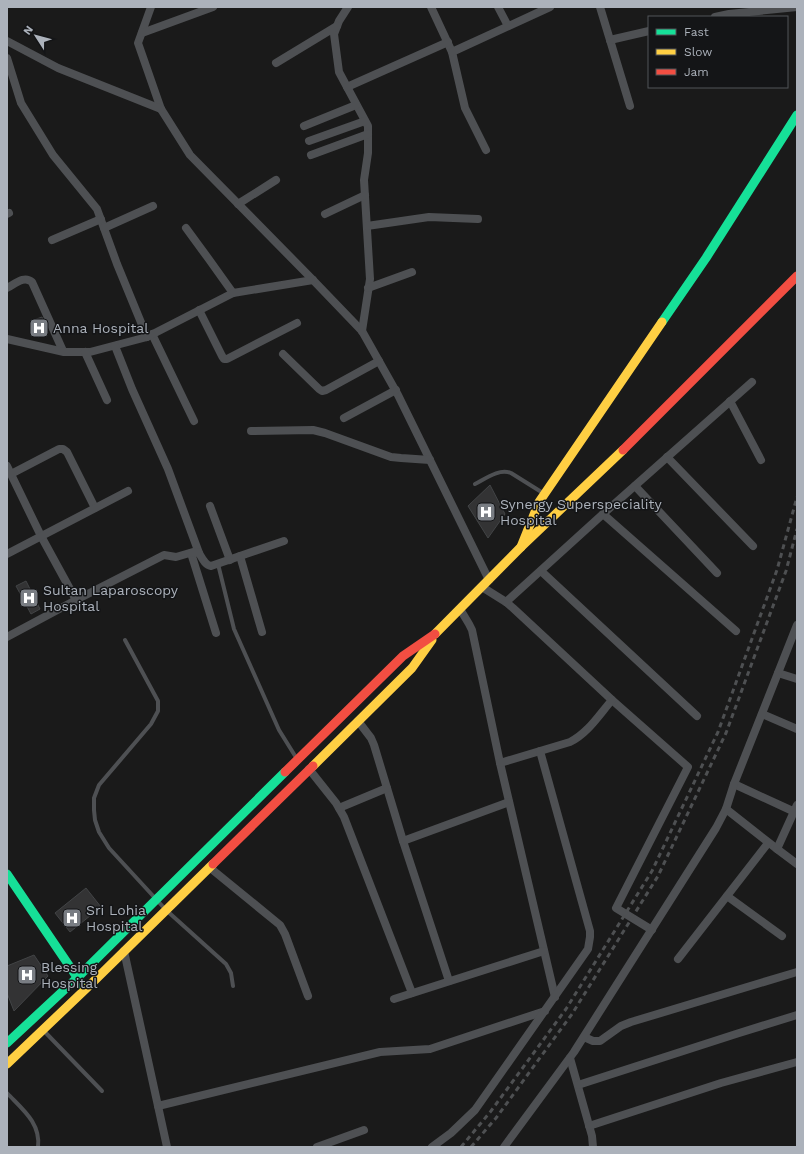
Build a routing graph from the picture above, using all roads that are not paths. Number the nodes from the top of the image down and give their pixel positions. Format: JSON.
{"nodes":[{"id":1,"x":151,"y":7,"type":"edge"},
{"id":2,"x":348,"y":7,"type":"edge"},
{"id":3,"x":431,"y":7,"type":"edge"},
{"id":4,"x":498,"y":7,"type":"edge"},
{"id":5,"x":550,"y":7,"type":"edge"},
{"id":6,"x":600,"y":7,"type":"edge"},
{"id":7,"x":797,"y":7,"type":"edge"},
{"id":8,"x":213,"y":8,"type":"edge"},
{"id":9,"x":762,"y":9,"type":"edge"},
{"id":10,"x":720,"y":16,"type":"edge"},
{"id":11,"x":337,"y":26,"type":"junction"},
{"id":12,"x":508,"y":26,"type":"junction"},
{"id":13,"x":648,"y":32,"type":"edge"},
{"id":14,"x":142,"y":33,"type":"junction"},
{"id":15,"x":610,"y":40,"type":"junction"},
{"id":16,"x":7,"y":41,"type":"edge"},
{"id":17,"x":448,"y":42,"type":"junction"},
{"id":18,"x":452,"y":52,"type":"junction"},
{"id":19,"x":7,"y":58,"type":"edge"},
{"id":20,"x":276,"y":63,"type":"dead end"},
{"id":21,"x":347,"y":87,"type":"junction"},
{"id":22,"x":356,"y":105,"type":"junction"},
{"id":23,"x":630,"y":106,"type":"dead end"},
{"id":24,"x":161,"y":109,"type":"junction"},
{"id":25,"x":797,"y":115,"type":"edge"},
{"id":26,"x":365,"y":121,"type":"junction"},
{"id":27,"x":304,"y":126,"type":"dead end"},
{"id":28,"x":368,"y":134,"type":"junction"},
{"id":29,"x":309,"y":141,"type":"dead end"},
{"id":30,"x":486,"y":150,"type":"dead end"},
{"id":31,"x":311,"y":154,"type":"dead end"},
{"id":32,"x":276,"y":180,"type":"dead end"},
{"id":33,"x":365,"y":195,"type":"junction"},
{"id":34,"x":238,"y":204,"type":"junction"},
{"id":35,"x":153,"y":206,"type":"dead end"},
{"id":36,"x":325,"y":214,"type":"dead end"},
{"id":37,"x":101,"y":219,"type":"junction"},
{"id":38,"x":478,"y":219,"type":"dead end"},
{"id":39,"x":367,"y":226,"type":"junction"},
{"id":40,"x":104,"y":228,"type":"junction"},
{"id":41,"x":186,"y":228,"type":"dead end"},
{"id":42,"x":52,"y":240,"type":"dead end"},
{"id":43,"x":412,"y":272,"type":"dead end"},
{"id":44,"x":797,"y":276,"type":"edge"},
{"id":45,"x":313,"y":280,"type":"junction"},
{"id":46,"x":7,"y":288,"type":"edge"},
{"id":47,"x":368,"y":288,"type":"junction"},
{"id":48,"x":233,"y":293,"type":"junction"},
{"id":49,"x":199,"y":310,"type":"junction"},
{"id":50,"x":297,"y":324,"type":"dead end"},
{"id":51,"x":362,"y":331,"type":"junction"},
{"id":52,"x":150,"y":335,"type":"junction"},
{"id":53,"x":7,"y":339,"type":"edge"},
{"id":54,"x":115,"y":346,"type":"junction"},
{"id":55,"x":63,"y":351,"type":"junction"},
{"id":56,"x":85,"y":352,"type":"junction"},
{"id":57,"x":283,"y":354,"type":"dead end"},
{"id":58,"x":379,"y":361,"type":"junction"},
{"id":59,"x":752,"y":382,"type":"dead end"},
{"id":60,"x":396,"y":390,"type":"junction"},
{"id":61,"x":106,"y":400,"type":"dead end"},
{"id":62,"x":730,"y":401,"type":"junction"},
{"id":63,"x":344,"y":418,"type":"dead end"},
{"id":64,"x":194,"y":421,"type":"dead end"},
{"id":65,"x":251,"y":431,"type":"dead end"},
{"id":66,"x":667,"y":457,"type":"junction"},
{"id":67,"x":430,"y":460,"type":"junction"},
{"id":68,"x":761,"y":460,"type":"dead end"},
{"id":69,"x":9,"y":470,"type":"edge"},
{"id":70,"x":475,"y":484,"type":"dead end"},
{"id":71,"x":635,"y":486,"type":"junction"},
{"id":72,"x":128,"y":490,"type":"dead end"},
{"id":73,"x":544,"y":494,"type":"junction"},
{"id":74,"x":210,"y":506,"type":"dead end"},
{"id":75,"x":95,"y":508,"type":"junction"},
{"id":76,"x":603,"y":514,"type":"junction"},
{"id":77,"x":41,"y":536,"type":"junction"},
{"id":78,"x":284,"y":541,"type":"dead end"},
{"id":79,"x":753,"y":546,"type":"dead end"},
{"id":80,"x":521,"y":547,"type":"junction"},
{"id":81,"x":195,"y":553,"type":"junction"},
{"id":82,"x":7,"y":554,"type":"edge"},
{"id":83,"x":240,"y":556,"type":"junction"},
{"id":84,"x":230,"y":560,"type":"junction"},
{"id":85,"x":218,"y":564,"type":"junction"},
{"id":86,"x":541,"y":571,"type":"junction"},
{"id":87,"x":717,"y":573,"type":"dead end"},
{"id":88,"x":489,"y":580,"type":"junction"},
{"id":89,"x":482,"y":587,"type":"junction"},
{"id":90,"x":76,"y":600,"type":"junction"},
{"id":91,"x":506,"y":602,"type":"junction"},
{"id":92,"x":460,"y":609,"type":"junction"},
{"id":93,"x":797,"y":625,"type":"edge"},
{"id":94,"x":736,"y":631,"type":"dead end"},
{"id":95,"x":262,"y":632,"type":"dead end"},
{"id":96,"x":216,"y":633,"type":"dead end"},
{"id":97,"x":436,"y":633,"type":"junction"},
{"id":98,"x":7,"y":637,"type":"edge"},
{"id":99,"x":125,"y":640,"type":"dead end"},
{"id":100,"x":778,"y":673,"type":"junction"},
{"id":101,"x":797,"y":679,"type":"edge"},
{"id":102,"x":612,"y":700,"type":"junction"},
{"id":103,"x":762,"y":714,"type":"junction"},
{"id":104,"x":697,"y":716,"type":"dead end"},
{"id":105,"x":358,"y":721,"type":"junction"},
{"id":106,"x":797,"y":729,"type":"edge"},
{"id":107,"x":540,"y":751,"type":"junction"},
{"id":108,"x":298,"y":760,"type":"junction"},
{"id":109,"x":500,"y":763,"type":"junction"},
{"id":110,"x":309,"y":769,"type":"junction"},
{"id":111,"x":734,"y":784,"type":"junction"},
{"id":112,"x":387,"y":788,"type":"junction"},
{"id":113,"x":509,"y":802,"type":"junction"},
{"id":114,"x":339,"y":808,"type":"junction"},
{"id":115,"x":726,"y":809,"type":"junction"},
{"id":116,"x":796,"y":810,"type":"edge"},
{"id":117,"x":403,"y":841,"type":"junction"},
{"id":118,"x":768,"y":843,"type":"junction"},
{"id":119,"x":777,"y":849,"type":"junction"},
{"id":120,"x":797,"y":864,"type":"edge"},
{"id":121,"x":209,"y":868,"type":"junction"},
{"id":122,"x":8,"y":877,"type":"edge"},
{"id":123,"x":727,"y":896,"type":"junction"},
{"id":124,"x":157,"y":899,"type":"junction"},
{"id":125,"x":166,"y":910,"type":"junction"},
{"id":126,"x":652,"y":930,"type":"junction"},
{"id":127,"x":782,"y":936,"type":"dead end"},
{"id":128,"x":124,"y":951,"type":"junction"},
{"id":129,"x":544,"y":951,"type":"junction"},
{"id":130,"x":678,"y":959,"type":"dead end"},
{"id":131,"x":797,"y":972,"type":"edge"},
{"id":132,"x":78,"y":977,"type":"junction"},
{"id":133,"x":449,"y":981,"type":"junction"},
{"id":134,"x":233,"y":986,"type":"dead end"},
{"id":135,"x":85,"y":989,"type":"junction"},
{"id":136,"x":412,"y":993,"type":"junction"},
{"id":137,"x":308,"y":996,"type":"dead end"},
{"id":138,"x":555,"y":997,"type":"junction"},
{"id":139,"x":394,"y":999,"type":"dead end"},
{"id":140,"x":545,"y":1010,"type":"junction"},
{"id":141,"x":797,"y":1015,"type":"edge"},
{"id":142,"x":43,"y":1030,"type":"junction"},
{"id":143,"x":584,"y":1037,"type":"junction"},
{"id":144,"x":8,"y":1040,"type":"edge"},
{"id":145,"x":570,"y":1058,"type":"junction"},
{"id":146,"x":797,"y":1062,"type":"edge"},
{"id":147,"x":7,"y":1064,"type":"edge"},
{"id":148,"x":578,"y":1085,"type":"junction"},
{"id":149,"x":102,"y":1091,"type":"dead end"},
{"id":150,"x":7,"y":1093,"type":"edge"},
{"id":151,"x":158,"y":1106,"type":"junction"},
{"id":152,"x":589,"y":1126,"type":"junction"},
{"id":153,"x":364,"y":1130,"type":"dead end"},
{"id":154,"x":38,"y":1147,"type":"edge"},
{"id":155,"x":167,"y":1147,"type":"edge"},
{"id":156,"x":317,"y":1147,"type":"edge"},
{"id":157,"x":432,"y":1147,"type":"edge"},
{"id":158,"x":504,"y":1147,"type":"edge"},
{"id":159,"x":593,"y":1147,"type":"edge"}],
"edges":[{"from":1,"to":14,"type":"street"},
{"from":2,"to":11,"type":"street"},
{"from":3,"to":17,"type":"street"},
{"from":4,"to":12,"type":"street"},
{"from":5,"to":12,"type":"street"},
{"from":6,"to":15,"type":"street"},
{"from":7,"to":9,"type":"street"},
{"from":8,"to":14,"type":"street"},
{"from":9,"to":10,"type":"street"},
{"from":11,"to":20,"type":"street"},
{"from":11,"to":21,"type":"street"},
{"from":12,"to":18,"type":"street"},
{"from":13,"to":15,"type":"street"},
{"from":14,"to":24,"type":"street"},
{"from":15,"to":23,"type":"street"},
{"from":16,"to":24,"type":"street"},
{"from":17,"to":18,"type":"street"},
{"from":17,"to":21,"type":"street"},
{"from":18,"to":30,"type":"street"},
{"from":19,"to":37,"type":"street"},
{"from":21,"to":22,"type":"street"},
{"from":22,"to":26,"type":"street"},
{"from":22,"to":27,"type":"street"},
{"from":24,"to":34,"type":"street"},
{"from":25,"to":73,"type":"main road"},
{"from":26,"to":28,"type":"street"},
{"from":26,"to":29,"type":"street"},
{"from":28,"to":31,"type":"street"},
{"from":28,"to":33,"type":"street"},
{"from":32,"to":34,"type":"street"},
{"from":33,"to":36,"type":"street"},
{"from":33,"to":39,"type":"street"},
{"from":34,"to":45,"type":"street"},
{"from":35,"to":40,"type":"street"},
{"from":37,"to":40,"type":"street"},
{"from":37,"to":42,"type":"street"},
{"from":38,"to":39,"type":"street"},
{"from":39,"to":47,"type":"street"},
{"from":40,"to":52,"type":"street"},
{"from":41,"to":48,"type":"street"},
{"from":43,"to":47,"type":"street"},
{"from":44,"to":80,"type":"main road"},
{"from":45,"to":48,"type":"street"},
{"from":45,"to":51,"type":"street"},
{"from":46,"to":55,"type":"street"},
{"from":47,"to":51,"type":"street"},
{"from":48,"to":49,"type":"street"},
{"from":49,"to":50,"type":"street"},
{"from":49,"to":52,"type":"street"},
{"from":51,"to":58,"type":"street"},
{"from":52,"to":54,"type":"street"},
{"from":52,"to":64,"type":"street"},
{"from":53,"to":55,"type":"street"},
{"from":54,"to":56,"type":"street"},
{"from":54,"to":81,"type":"street"},
{"from":55,"to":56,"type":"street"},
{"from":56,"to":61,"type":"street"},
{"from":57,"to":58,"type":"street"},
{"from":58,"to":60,"type":"street"},
{"from":59,"to":62,"type":"street"},
{"from":60,"to":63,"type":"street"},
{"from":60,"to":67,"type":"street"},
{"from":62,"to":66,"type":"street"},
{"from":62,"to":68,"type":"street"},
{"from":65,"to":67,"type":"street"},
{"from":66,"to":71,"type":"street"},
{"from":66,"to":79,"type":"street"},
{"from":67,"to":88,"type":"street"},
{"from":69,"to":75,"type":"street"},
{"from":69,"to":77,"type":"street"},
{"from":70,"to":73,"type":"lane"},
{"from":71,"to":76,"type":"street"},
{"from":71,"to":87,"type":"street"},
{"from":72,"to":75,"type":"street"},
{"from":73,"to":80,"type":"main road"},
{"from":74,"to":84,"type":"street"},
{"from":75,"to":77,"type":"street"},
{"from":76,"to":86,"type":"street"},
{"from":76,"to":94,"type":"street"},
{"from":77,"to":82,"type":"street"},
{"from":77,"to":90,"type":"street"},
{"from":78,"to":83,"type":"street"},
{"from":80,"to":88,"type":"main road"},
{"from":81,"to":85,"type":"street"},
{"from":81,"to":90,"type":"street"},
{"from":81,"to":96,"type":"street"},
{"from":83,"to":84,"type":"street"},
{"from":83,"to":95,"type":"street"},
{"from":84,"to":85,"type":"street"},
{"from":85,"to":108,"type":"lane"},
{"from":86,"to":91,"type":"street"},
{"from":86,"to":104,"type":"street"},
{"from":88,"to":89,"type":"main road"},
{"from":89,"to":91,"type":"street"},
{"from":89,"to":92,"type":"main road"},
{"from":90,"to":98,"type":"street"},
{"from":91,"to":102,"type":"street"},
{"from":92,"to":97,"type":"main road"},
{"from":92,"to":109,"type":"street"},
{"from":93,"to":100,"type":"street"},
{"from":97,"to":105,"type":"main road"},
{"from":97,"to":108,"type":"main road"},
{"from":99,"to":124,"type":"lane"},
{"from":100,"to":101,"type":"street"},
{"from":100,"to":103,"type":"street"},
{"from":102,"to":107,"type":"street"},
{"from":102,"to":126,"type":"street"},
{"from":103,"to":106,"type":"street"},
{"from":103,"to":111,"type":"street"},
{"from":105,"to":110,"type":"main road"},
{"from":105,"to":112,"type":"street"},
{"from":107,"to":109,"type":"street"},
{"from":107,"to":138,"type":"street"},
{"from":108,"to":124,"type":"main road"},
{"from":109,"to":113,"type":"street"},
{"from":110,"to":114,"type":"street"},
{"from":110,"to":121,"type":"main road"},
{"from":111,"to":115,"type":"street"},
{"from":111,"to":116,"type":"street"},
{"from":112,"to":114,"type":"street"},
{"from":112,"to":117,"type":"street"},
{"from":113,"to":117,"type":"street"},
{"from":113,"to":129,"type":"street"},
{"from":114,"to":136,"type":"street"},
{"from":115,"to":118,"type":"street"},
{"from":115,"to":126,"type":"street"},
{"from":116,"to":119,"type":"street"},
{"from":117,"to":133,"type":"street"},
{"from":118,"to":119,"type":"street"},
{"from":118,"to":123,"type":"street"},
{"from":119,"to":120,"type":"street"},
{"from":121,"to":125,"type":"main road"},
{"from":121,"to":137,"type":"street"},
{"from":122,"to":132,"type":"main road"},
{"from":123,"to":127,"type":"street"},
{"from":123,"to":130,"type":"street"},
{"from":124,"to":125,"type":"lane"},
{"from":124,"to":132,"type":"main road"},
{"from":125,"to":128,"type":"main road"},
{"from":125,"to":134,"type":"lane"},
{"from":126,"to":143,"type":"street"},
{"from":128,"to":135,"type":"main road"},
{"from":128,"to":151,"type":"street"},
{"from":129,"to":133,"type":"street"},
{"from":129,"to":138,"type":"street"},
{"from":131,"to":143,"type":"street"},
{"from":132,"to":135,"type":"main road"},
{"from":132,"to":144,"type":"main road"},
{"from":133,"to":136,"type":"street"},
{"from":135,"to":142,"type":"main road"},
{"from":136,"to":139,"type":"street"},
{"from":138,"to":140,"type":"street"},
{"from":140,"to":151,"type":"street"},
{"from":140,"to":157,"type":"street"},
{"from":141,"to":148,"type":"street"},
{"from":142,"to":147,"type":"main road"},
{"from":142,"to":149,"type":"lane"},
{"from":143,"to":145,"type":"street"},
{"from":145,"to":148,"type":"street"},
{"from":145,"to":158,"type":"street"},
{"from":146,"to":152,"type":"street"},
{"from":148,"to":152,"type":"street"},
{"from":150,"to":154,"type":"lane"},
{"from":151,"to":155,"type":"street"},
{"from":152,"to":159,"type":"street"},
{"from":153,"to":156,"type":"street"}]}
